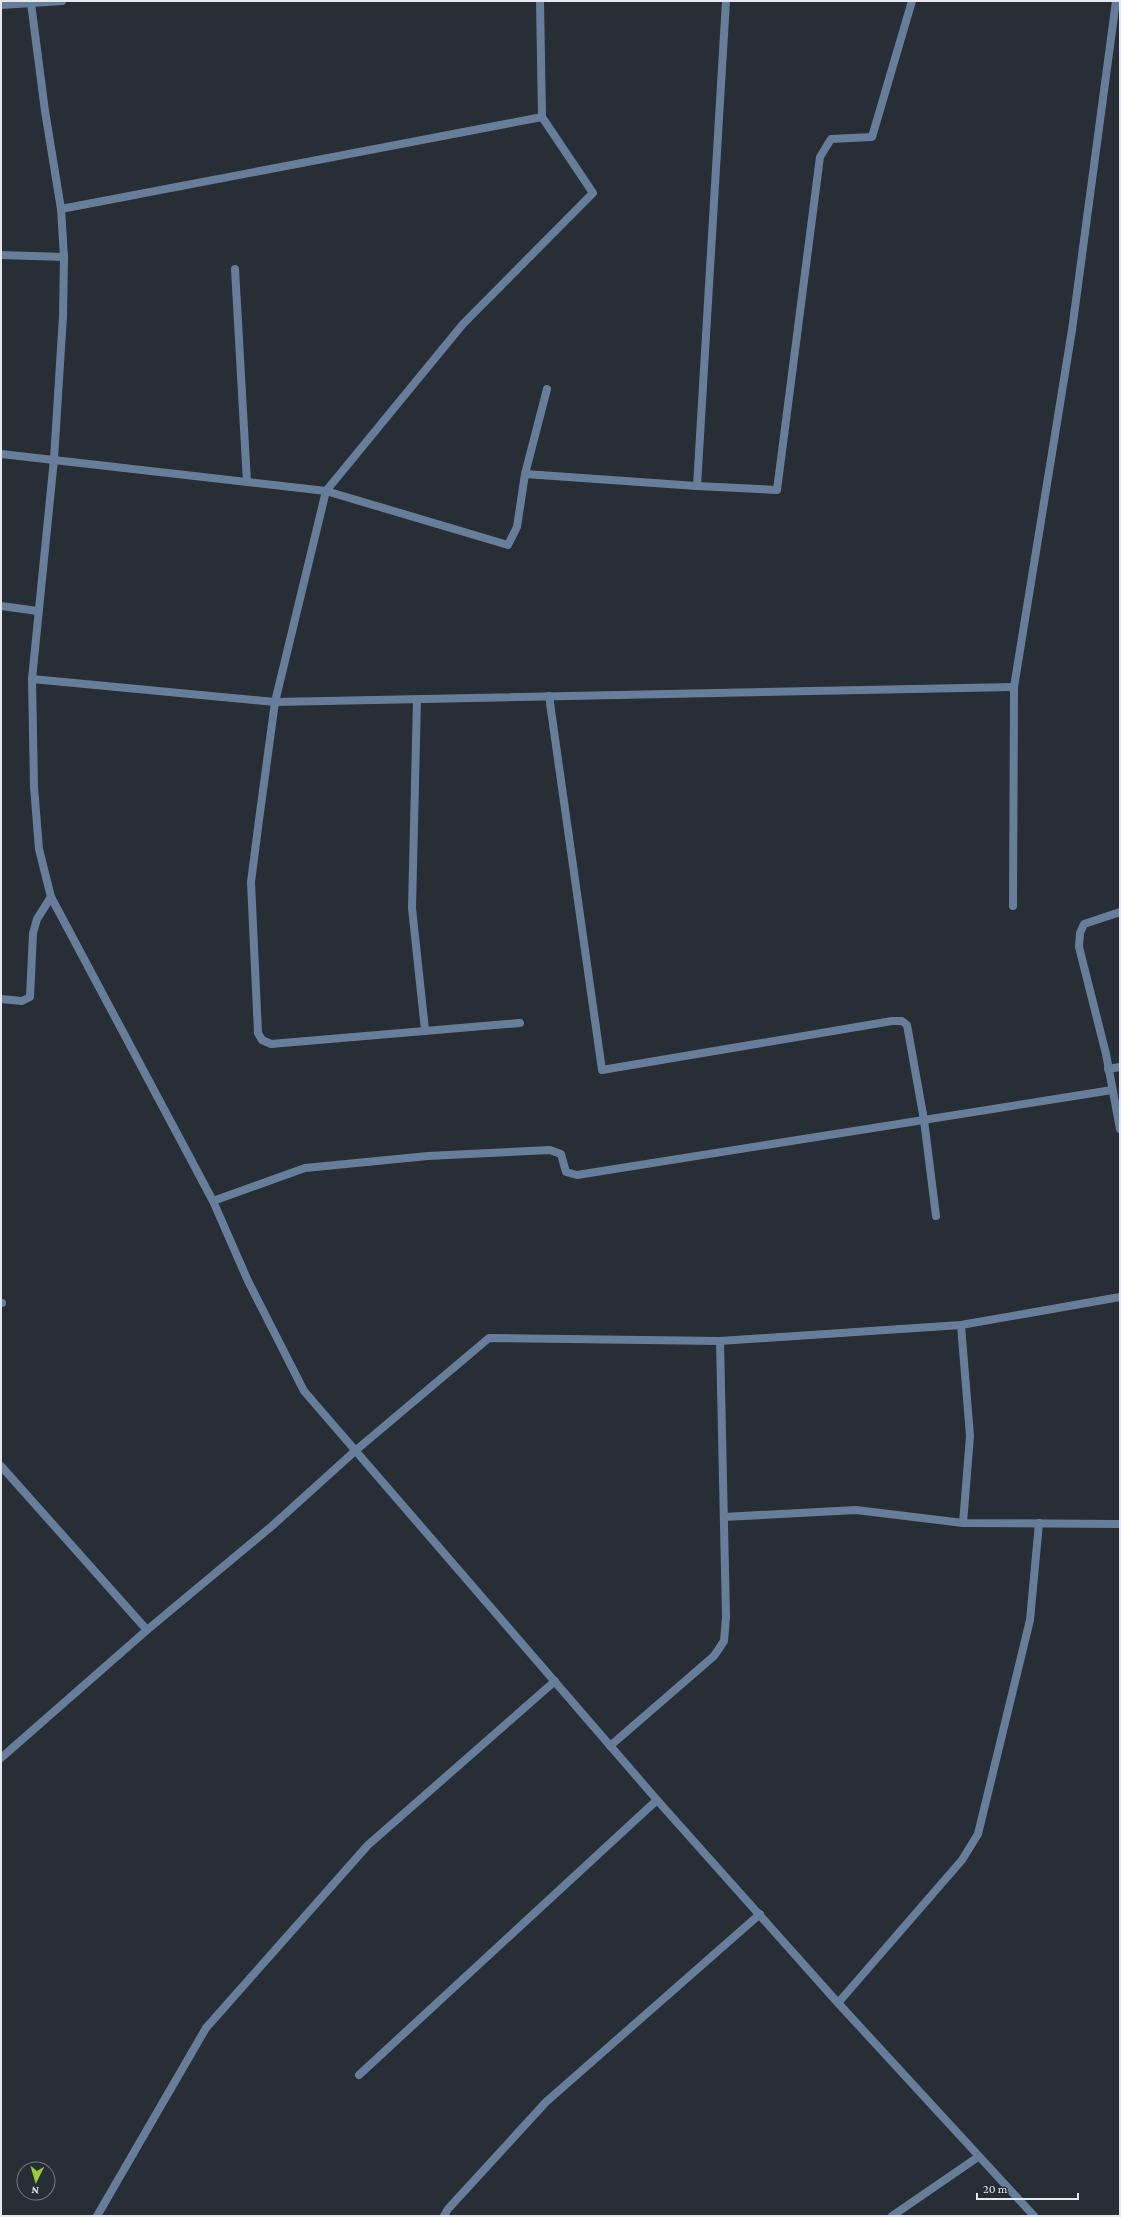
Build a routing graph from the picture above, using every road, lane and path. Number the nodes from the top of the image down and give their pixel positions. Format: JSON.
{"nodes":[{"id":1,"x":62,"y":1,"type":"edge"},
{"id":2,"x":540,"y":1,"type":"edge"},
{"id":3,"x":726,"y":1,"type":"edge"},
{"id":4,"x":912,"y":1,"type":"edge"},
{"id":5,"x":1116,"y":1,"type":"edge"},
{"id":6,"x":31,"y":3,"type":"junction"},
{"id":7,"x":1,"y":5,"type":"edge"},
{"id":8,"x":542,"y":117,"type":"junction"},
{"id":9,"x":61,"y":210,"type":"junction"},
{"id":10,"x":1,"y":255,"type":"edge"},
{"id":11,"x":64,"y":257,"type":"junction"},
{"id":12,"x":235,"y":269,"type":"dead end"},
{"id":13,"x":547,"y":389,"type":"dead end"},
{"id":14,"x":1,"y":454,"type":"edge"},
{"id":15,"x":54,"y":459,"type":"junction"},
{"id":16,"x":525,"y":474,"type":"junction"},
{"id":17,"x":247,"y":482,"type":"junction"},
{"id":18,"x":696,"y":486,"type":"junction"},
{"id":19,"x":326,"y":491,"type":"junction"},
{"id":20,"x":1,"y":606,"type":"edge"},
{"id":21,"x":38,"y":611,"type":"junction"},
{"id":22,"x":32,"y":679,"type":"junction"},
{"id":23,"x":1014,"y":687,"type":"junction"},
{"id":24,"x":549,"y":696,"type":"junction"},
{"id":25,"x":417,"y":700,"type":"junction"},
{"id":26,"x":275,"y":702,"type":"junction"},
{"id":27,"x":51,"y":897,"type":"junction"},
{"id":28,"x":1013,"y":906,"type":"dead end"},
{"id":29,"x":1120,"y":912,"type":"edge"},
{"id":30,"x":1,"y":999,"type":"edge"},
{"id":31,"x":520,"y":1023,"type":"dead end"},
{"id":32,"x":424,"y":1030,"type":"junction"},
{"id":33,"x":1120,"y":1067,"type":"edge"},
{"id":34,"x":1108,"y":1069,"type":"junction"},
{"id":35,"x":1112,"y":1090,"type":"junction"},
{"id":36,"x":924,"y":1120,"type":"junction"},
{"id":37,"x":1120,"y":1129,"type":"edge"},
{"id":38,"x":213,"y":1201,"type":"junction"},
{"id":39,"x":936,"y":1216,"type":"dead end"},
{"id":40,"x":1120,"y":1297,"type":"edge"},
{"id":41,"x":961,"y":1325,"type":"junction"},
{"id":42,"x":720,"y":1341,"type":"junction"},
{"id":43,"x":355,"y":1451,"type":"junction"},
{"id":44,"x":1,"y":1466,"type":"edge"},
{"id":45,"x":724,"y":1517,"type":"junction"},
{"id":46,"x":963,"y":1523,"type":"junction"},
{"id":47,"x":1039,"y":1523,"type":"junction"},
{"id":48,"x":1120,"y":1524,"type":"edge"},
{"id":49,"x":147,"y":1630,"type":"junction"},
{"id":50,"x":555,"y":1682,"type":"junction"},
{"id":51,"x":610,"y":1746,"type":"junction"},
{"id":52,"x":1,"y":1758,"type":"edge"},
{"id":53,"x":657,"y":1800,"type":"junction"},
{"id":54,"x":760,"y":1914,"type":"junction"},
{"id":55,"x":838,"y":2002,"type":"junction"},
{"id":56,"x":359,"y":2075,"type":"dead end"},
{"id":57,"x":978,"y":2157,"type":"junction"},
{"id":58,"x":97,"y":2216,"type":"edge"},
{"id":59,"x":444,"y":2216,"type":"edge"},
{"id":60,"x":892,"y":2216,"type":"edge"},
{"id":61,"x":1034,"y":2216,"type":"edge"}],
"edges":[{"from":1,"to":6,"type":"street"},
{"from":2,"to":8,"type":"street"},
{"from":3,"to":18,"type":"street"},
{"from":4,"to":18,"type":"street"},
{"from":5,"to":23,"type":"street"},
{"from":6,"to":7,"type":"street"},
{"from":6,"to":9,"type":"street"},
{"from":8,"to":9,"type":"street"},
{"from":8,"to":19,"type":"street"},
{"from":9,"to":11,"type":"street"},
{"from":10,"to":11,"type":"street"},
{"from":11,"to":15,"type":"street"},
{"from":12,"to":17,"type":"street"},
{"from":13,"to":16,"type":"street"},
{"from":14,"to":15,"type":"street"},
{"from":15,"to":17,"type":"street"},
{"from":15,"to":21,"type":"street"},
{"from":16,"to":18,"type":"street"},
{"from":16,"to":19,"type":"street"},
{"from":17,"to":19,"type":"street"},
{"from":19,"to":26,"type":"street"},
{"from":20,"to":21,"type":"street"},
{"from":21,"to":22,"type":"street"},
{"from":22,"to":26,"type":"street"},
{"from":22,"to":27,"type":"street"},
{"from":23,"to":24,"type":"street"},
{"from":23,"to":28,"type":"street"},
{"from":24,"to":25,"type":"street"},
{"from":24,"to":36,"type":"street"},
{"from":25,"to":26,"type":"street"},
{"from":25,"to":32,"type":"street"},
{"from":26,"to":32,"type":"street"},
{"from":27,"to":30,"type":"street"},
{"from":27,"to":38,"type":"street"},
{"from":29,"to":34,"type":"street"},
{"from":31,"to":32,"type":"street"},
{"from":33,"to":34,"type":"street"},
{"from":34,"to":35,"type":"street"},
{"from":35,"to":36,"type":"street"},
{"from":35,"to":37,"type":"street"},
{"from":36,"to":38,"type":"street"},
{"from":36,"to":39,"type":"street"},
{"from":38,"to":43,"type":"street"},
{"from":40,"to":41,"type":"street"},
{"from":41,"to":42,"type":"street"},
{"from":41,"to":46,"type":"street"},
{"from":42,"to":43,"type":"street"},
{"from":42,"to":45,"type":"street"},
{"from":43,"to":49,"type":"street"},
{"from":43,"to":50,"type":"street"},
{"from":44,"to":49,"type":"street"},
{"from":45,"to":46,"type":"street"},
{"from":45,"to":51,"type":"street"},
{"from":46,"to":47,"type":"street"},
{"from":47,"to":48,"type":"street"},
{"from":47,"to":55,"type":"street"},
{"from":49,"to":52,"type":"street"},
{"from":50,"to":51,"type":"street"},
{"from":50,"to":58,"type":"street"},
{"from":51,"to":53,"type":"street"},
{"from":53,"to":54,"type":"street"},
{"from":53,"to":56,"type":"street"},
{"from":54,"to":55,"type":"street"},
{"from":54,"to":59,"type":"street"},
{"from":55,"to":57,"type":"street"},
{"from":57,"to":60,"type":"street"},
{"from":57,"to":61,"type":"street"}]}
